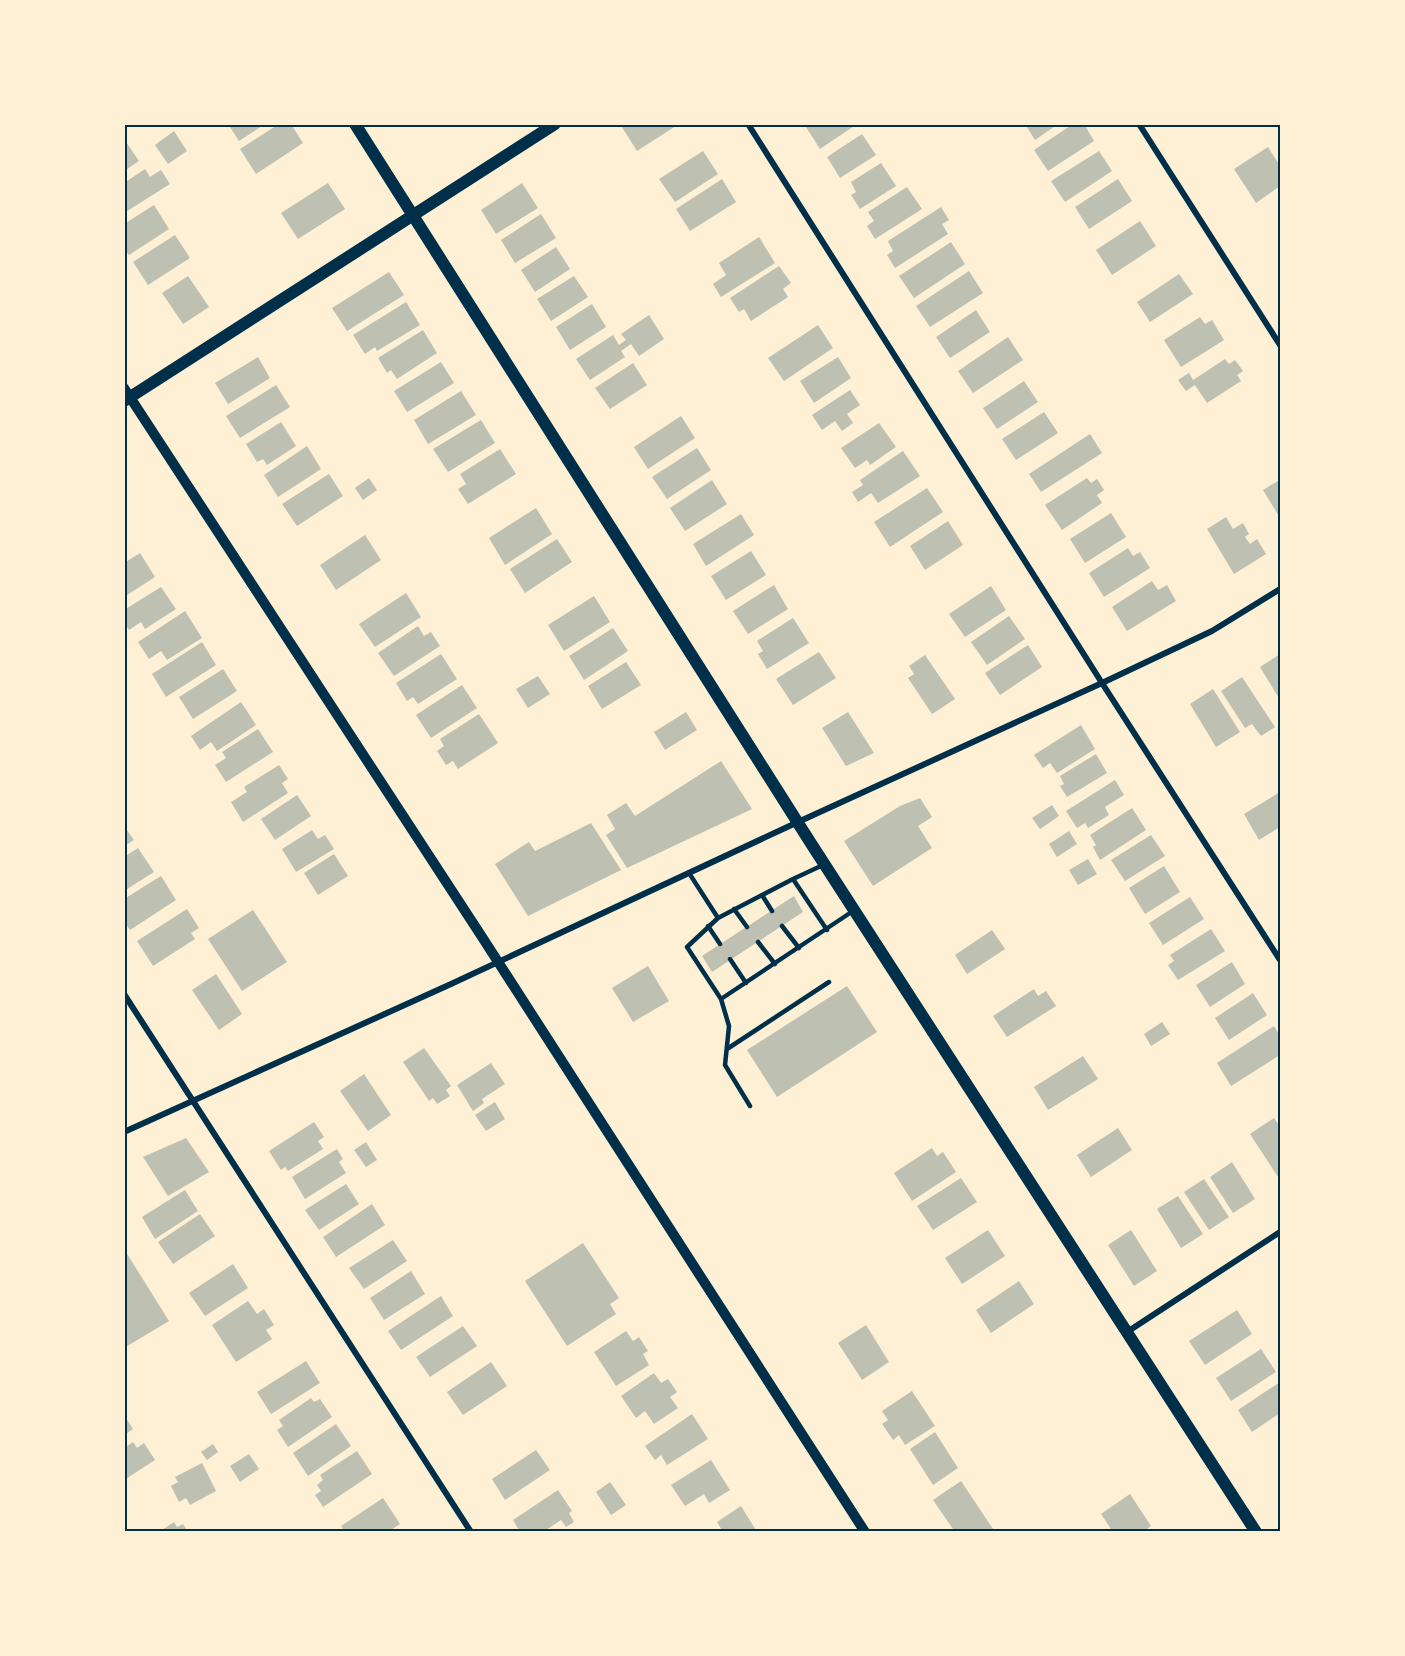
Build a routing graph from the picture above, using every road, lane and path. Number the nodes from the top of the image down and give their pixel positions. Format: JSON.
{"nodes":[{"id":1,"x":355,"y":124,"type":"edge"},
{"id":2,"x":555,"y":124,"type":"edge"},
{"id":3,"x":748,"y":124,"type":"edge"},
{"id":4,"x":1139,"y":124,"type":"edge"},
{"id":5,"x":414,"y":215,"type":"junction"},
{"id":6,"x":1281,"y":345,"type":"edge"},
{"id":7,"x":127,"y":395,"type":"edge"},
{"id":8,"x":1281,"y":589,"type":"edge"},
{"id":9,"x":1102,"y":683,"type":"junction"},
{"id":10,"x":798,"y":822,"type":"junction"},
{"id":11,"x":825,"y":864,"type":"junction"},
{"id":12,"x":689,"y":873,"type":"junction"},
{"id":13,"x":793,"y":879,"type":"junction"},
{"id":14,"x":762,"y":895,"type":"junction"},
{"id":15,"x":734,"y":909,"type":"junction"},
{"id":16,"x":855,"y":910,"type":"junction"},
{"id":17,"x":772,"y":911,"type":"dead end"},
{"id":18,"x":718,"y":918,"type":"junction"},
{"id":19,"x":782,"y":926,"type":"dead end"},
{"id":20,"x":708,"y":927,"type":"junction"},
{"id":21,"x":747,"y":927,"type":"dead end"},
{"id":22,"x":827,"y":930,"type":"junction"},
{"id":23,"x":758,"y":942,"type":"dead end"},
{"id":24,"x":720,"y":944,"type":"dead end"},
{"id":25,"x":799,"y":948,"type":"junction"},
{"id":26,"x":730,"y":959,"type":"dead end"},
{"id":27,"x":1281,"y":960,"type":"edge"},
{"id":28,"x":498,"y":962,"type":"junction"},
{"id":29,"x":774,"y":964,"type":"junction"},
{"id":30,"x":829,"y":982,"type":"dead end"},
{"id":31,"x":746,"y":983,"type":"junction"},
{"id":32,"x":124,"y":994,"type":"edge"},
{"id":33,"x":721,"y":999,"type":"junction"},
{"id":34,"x":727,"y":1049,"type":"junction"},
{"id":35,"x":194,"y":1101,"type":"junction"},
{"id":36,"x":750,"y":1106,"type":"dead end"},
{"id":37,"x":124,"y":1132,"type":"edge"},
{"id":38,"x":1281,"y":1232,"type":"edge"},
{"id":39,"x":1127,"y":1332,"type":"junction"},
{"id":40,"x":471,"y":1532,"type":"edge"},
{"id":41,"x":865,"y":1532,"type":"edge"},
{"id":42,"x":1256,"y":1532,"type":"edge"}],
"edges":[{"from":1,"to":5,"type":"main road"},
{"from":2,"to":5,"type":"main road"},
{"from":3,"to":9,"type":"street"},
{"from":4,"to":6,"type":"street"},
{"from":5,"to":7,"type":"main road"},
{"from":5,"to":10,"type":"main road"},
{"from":7,"to":28,"type":"street"},
{"from":8,"to":9,"type":"street"},
{"from":9,"to":10,"type":"street"},
{"from":9,"to":27,"type":"street"},
{"from":10,"to":11,"type":"main road"},
{"from":10,"to":12,"type":"street"},
{"from":11,"to":13,"type":"lane"},
{"from":11,"to":16,"type":"main road"},
{"from":12,"to":18,"type":"lane"},
{"from":12,"to":28,"type":"street"},
{"from":13,"to":14,"type":"lane"},
{"from":13,"to":22,"type":"lane"},
{"from":14,"to":15,"type":"lane"},
{"from":14,"to":17,"type":"lane"},
{"from":15,"to":18,"type":"lane"},
{"from":15,"to":21,"type":"lane"},
{"from":16,"to":22,"type":"lane"},
{"from":16,"to":39,"type":"main road"},
{"from":18,"to":20,"type":"lane"},
{"from":19,"to":25,"type":"lane"},
{"from":20,"to":24,"type":"lane"},
{"from":20,"to":33,"type":"lane"},
{"from":22,"to":25,"type":"lane"},
{"from":23,"to":29,"type":"lane"},
{"from":25,"to":29,"type":"lane"},
{"from":26,"to":31,"type":"lane"},
{"from":28,"to":35,"type":"street"},
{"from":28,"to":41,"type":"street"},
{"from":29,"to":31,"type":"lane"},
{"from":30,"to":34,"type":"lane"},
{"from":31,"to":33,"type":"lane"},
{"from":32,"to":35,"type":"street"},
{"from":33,"to":34,"type":"lane"},
{"from":34,"to":36,"type":"lane"},
{"from":35,"to":37,"type":"street"},
{"from":35,"to":40,"type":"street"},
{"from":38,"to":39,"type":"street"},
{"from":39,"to":42,"type":"main road"}]}
